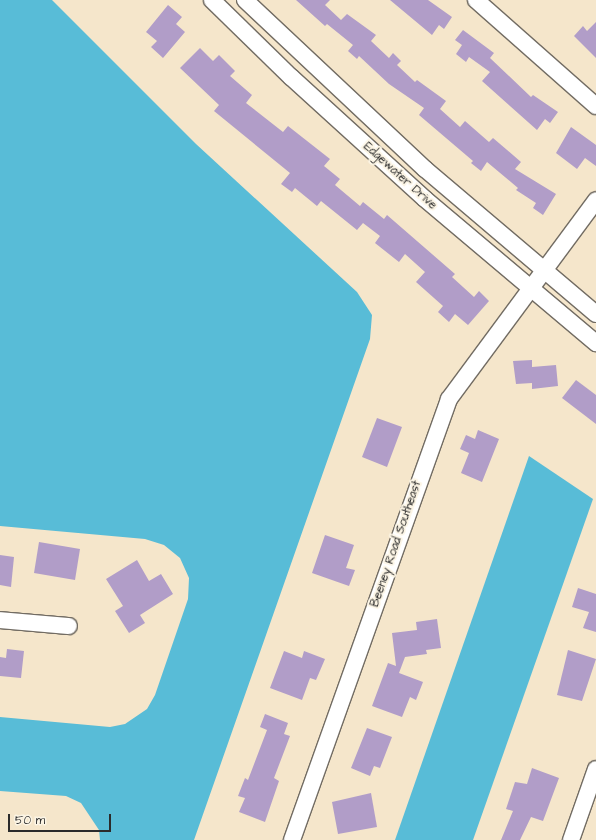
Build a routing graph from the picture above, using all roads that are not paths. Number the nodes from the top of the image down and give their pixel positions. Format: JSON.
{"nodes":[{"id":1,"x":212,"y":0,"type":"edge"},
{"id":2,"x":476,"y":0,"type":"edge"},
{"id":3,"x":250,"y":4,"type":"edge"},
{"id":4,"x":237,"y":25,"type":"junction"},
{"id":5,"x":596,"y":106,"type":"edge"},
{"id":6,"x":596,"y":200,"type":"edge"},
{"id":7,"x":542,"y":269,"type":"junction"},
{"id":8,"x":529,"y":288,"type":"junction"},
{"id":9,"x":596,"y":314,"type":"edge"},
{"id":10,"x":596,"y":343,"type":"edge"},
{"id":11,"x":0,"y":620,"type":"edge"},
{"id":12,"x":69,"y":626,"type":"dead end"},
{"id":13,"x":596,"y":769,"type":"edge"},
{"id":14,"x":292,"y":840,"type":"edge"},
{"id":15,"x":571,"y":840,"type":"edge"}],
"edges":[{"from":1,"to":4,"type":"street","name":"Edgewater Drive"},
{"from":2,"to":5,"type":"street"},
{"from":3,"to":4,"type":"street"},
{"from":3,"to":7,"type":"street","name":"Edgewater Drive"},
{"from":4,"to":8,"type":"street","name":"Edgewater Drive"},
{"from":6,"to":7,"type":"street","name":"Beeney Road Southeast"},
{"from":7,"to":8,"type":"street","name":"Beeney Road Southeast"},
{"from":7,"to":9,"type":"street","name":"Edgewater Drive"},
{"from":8,"to":10,"type":"street","name":"Edgewater Drive"},
{"from":8,"to":14,"type":"street","name":"Beeney Road Southeast"},
{"from":11,"to":12,"type":"street"},
{"from":13,"to":15,"type":"street"}]}
